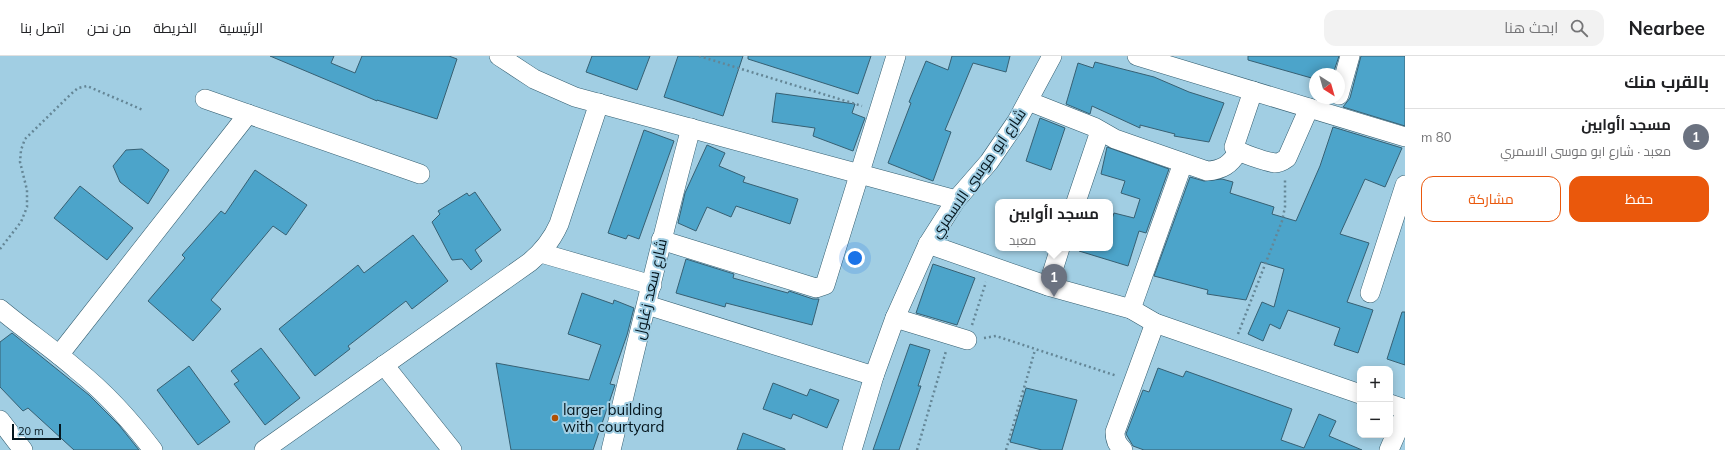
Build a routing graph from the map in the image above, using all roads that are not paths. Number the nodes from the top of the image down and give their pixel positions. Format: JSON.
{"nodes":[{"id":1,"x":896,"y":56,"type":"edge"},
{"id":2,"x":1052,"y":56,"type":"edge"},
{"id":3,"x":1138,"y":56,"type":"edge"},
{"id":4,"x":1350,"y":56,"type":"edge"},
{"id":5,"x":502,"y":57,"type":"edge"},
{"id":6,"x":1345,"y":74,"type":"edge"},
{"id":7,"x":1253,"y":91,"type":"junction"},
{"id":8,"x":205,"y":100,"type":"dead end"},
{"id":9,"x":1028,"y":100,"type":"junction"},
{"id":10,"x":599,"y":103,"type":"junction"},
{"id":11,"x":1336,"y":106,"type":"edge"},
{"id":12,"x":1309,"y":108,"type":"junction"},
{"id":13,"x":248,"y":114,"type":"junction"},
{"id":14,"x":691,"y":128,"type":"junction"},
{"id":15,"x":1100,"y":131,"type":"junction"},
{"id":16,"x":1405,"y":137,"type":"edge"},
{"id":17,"x":1238,"y":152,"type":"junction"},
{"id":18,"x":1183,"y":162,"type":"junction"},
{"id":19,"x":420,"y":174,"type":"dead end"},
{"id":20,"x":858,"y":174,"type":"junction"},
{"id":21,"x":1405,"y":185,"type":"edge"},
{"id":22,"x":1077,"y":199,"type":"edge"},
{"id":23,"x":956,"y":200,"type":"junction"},
{"id":24,"x":661,"y":240,"type":"junction"},
{"id":25,"x":928,"y":244,"type":"junction"},
{"id":26,"x":1059,"y":251,"type":"edge"},
{"id":27,"x":541,"y":253,"type":"junction"},
{"id":28,"x":652,"y":285,"type":"junction"},
{"id":29,"x":1048,"y":286,"type":"junction"},
{"id":30,"x":1370,"y":293,"type":"dead end"},
{"id":31,"x":647,"y":305,"type":"junction"},
{"id":32,"x":0,"y":308,"type":"edge"},
{"id":33,"x":1131,"y":309,"type":"junction"},
{"id":34,"x":895,"y":318,"type":"junction"},
{"id":35,"x":1155,"y":323,"type":"junction"},
{"id":36,"x":959,"y":337,"type":"road end"},
{"id":37,"x":59,"y":355,"type":"junction"},
{"id":38,"x":384,"y":365,"type":"junction"},
{"id":39,"x":874,"y":376,"type":"junction"},
{"id":40,"x":1357,"y":393,"type":"edge"},
{"id":41,"x":1393,"y":405,"type":"edge"},
{"id":42,"x":1405,"y":409,"type":"edge"},
{"id":43,"x":1405,"y":413,"type":"edge"},
{"id":44,"x":0,"y":420,"type":"edge"},
{"id":45,"x":20,"y":449,"type":"edge"},
{"id":46,"x":154,"y":450,"type":"edge"},
{"id":47,"x":264,"y":450,"type":"edge"},
{"id":48,"x":452,"y":450,"type":"edge"},
{"id":49,"x":611,"y":450,"type":"edge"},
{"id":50,"x":852,"y":450,"type":"edge"},
{"id":51,"x":1123,"y":450,"type":"edge"},
{"id":52,"x":1389,"y":450,"type":"edge"}],
"edges":[{"from":1,"to":20,"type":"street"},
{"from":2,"to":9,"type":"street","name":"شارع ابو موسى الاسمري"},
{"from":3,"to":7,"type":"street"},
{"from":4,"to":6,"type":"street"},
{"from":5,"to":10,"type":"street"},
{"from":7,"to":12,"type":"street"},
{"from":7,"to":17,"type":"street"},
{"from":8,"to":13,"type":"street"},
{"from":9,"to":15,"type":"street"},
{"from":9,"to":23,"type":"street","name":"شارع ابو موسى الاسمري"},
{"from":10,"to":14,"type":"street"},
{"from":10,"to":27,"type":"street"},
{"from":11,"to":12,"type":"street"},
{"from":11,"to":16,"type":"street"},
{"from":12,"to":17,"type":"street"},
{"from":13,"to":19,"type":"street"},
{"from":13,"to":37,"type":"street"},
{"from":14,"to":20,"type":"street"},
{"from":14,"to":24,"type":"street","name":"شارع سعد زغلول"},
{"from":15,"to":18,"type":"street"},
{"from":15,"to":22,"type":"street"},
{"from":17,"to":18,"type":"street"},
{"from":18,"to":33,"type":"street"},
{"from":20,"to":23,"type":"street"},
{"from":20,"to":24,"type":"street"},
{"from":21,"to":30,"type":"street"},
{"from":23,"to":25,"type":"street","name":"شارع ابو موسى الاسمري"},
{"from":24,"to":28,"type":"street","name":"شارع سعد زغلول"},
{"from":25,"to":29,"type":"street"},
{"from":25,"to":34,"type":"street","name":"شارع ابو موسى الاسمري"},
{"from":26,"to":29,"type":"street"},
{"from":27,"to":28,"type":"street"},
{"from":27,"to":38,"type":"street"},
{"from":28,"to":31,"type":"street","name":"شارع سعد زغلول"},
{"from":29,"to":33,"type":"street"},
{"from":31,"to":39,"type":"street"},
{"from":31,"to":49,"type":"street","name":"شارع سعد زغلول"},
{"from":32,"to":37,"type":"street"},
{"from":33,"to":35,"type":"street"},
{"from":34,"to":36,"type":"street"},
{"from":34,"to":39,"type":"street","name":"شارع ابو موسى الاسمري"},
{"from":35,"to":40,"type":"street"},
{"from":35,"to":51,"type":"street"},
{"from":37,"to":46,"type":"street"},
{"from":38,"to":47,"type":"street"},
{"from":38,"to":48,"type":"street"},
{"from":39,"to":50,"type":"street","name":"شارع ابو موسى الاسمري"},
{"from":41,"to":42,"type":"street"},
{"from":43,"to":52,"type":"street"},
{"from":44,"to":45,"type":"street"}]}
